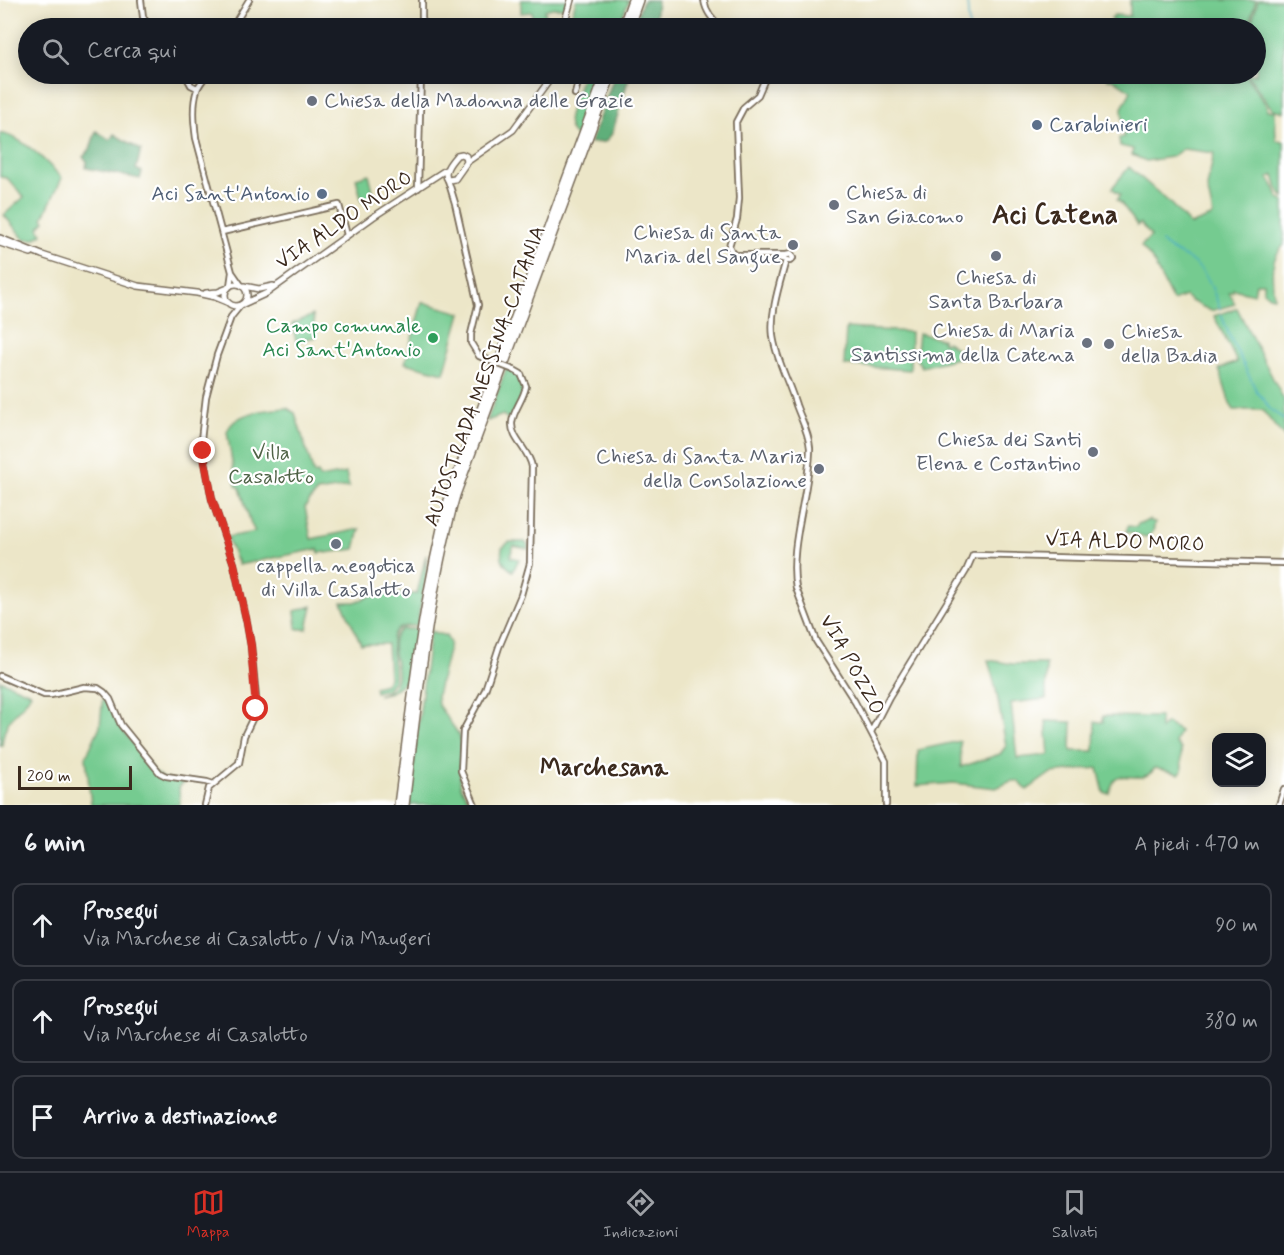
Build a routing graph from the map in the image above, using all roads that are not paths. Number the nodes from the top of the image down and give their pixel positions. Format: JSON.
{"nodes":[{"id":1,"x":141,"y":0,"type":"edge"},
{"id":2,"x":249,"y":0,"type":"edge"},
{"id":3,"x":422,"y":0,"type":"edge"},
{"id":4,"x":571,"y":0,"type":"edge"},
{"id":5,"x":632,"y":0,"type":"edge"},
{"id":6,"x":639,"y":0,"type":"edge"},
{"id":7,"x":704,"y":0,"type":"edge"},
{"id":8,"x":144,"y":18,"type":"edge"},
{"id":9,"x":238,"y":18,"type":"edge"},
{"id":10,"x":422,"y":18,"type":"edge"},
{"id":11,"x":566,"y":18,"type":"edge"},
{"id":12,"x":626,"y":18,"type":"edge"},
{"id":13,"x":633,"y":18,"type":"edge"},
{"id":14,"x":712,"y":18,"type":"edge"},
{"id":15,"x":191,"y":84,"type":"edge"},
{"id":16,"x":199,"y":84,"type":"edge"},
{"id":17,"x":421,"y":84,"type":"edge"},
{"id":18,"x":545,"y":84,"type":"edge"},
{"id":19,"x":578,"y":84,"type":"edge"},
{"id":20,"x":601,"y":84,"type":"edge"},
{"id":21,"x":608,"y":84,"type":"edge"},
{"id":22,"x":762,"y":84,"type":"edge"},
{"id":23,"x":197,"y":87,"type":"junction"},
{"id":24,"x":575,"y":94,"type":"dead end"},
{"id":25,"x":487,"y":148,"type":"junction"},
{"id":26,"x":464,"y":154,"type":"junction"},
{"id":27,"x":467,"y":162,"type":"junction"},
{"id":28,"x":447,"y":169,"type":"junction"},
{"id":29,"x":457,"y":177,"type":"junction"},
{"id":30,"x":447,"y":179,"type":"junction"},
{"id":31,"x":428,"y":182,"type":"junction"},
{"id":32,"x":418,"y":188,"type":"junction"},
{"id":33,"x":455,"y":203,"type":"junction"},
{"id":34,"x":222,"y":232,"type":"junction"},
{"id":35,"x":347,"y":235,"type":"junction"},
{"id":36,"x":0,"y":238,"type":"edge"},
{"id":37,"x":0,"y":243,"type":"edge"},
{"id":38,"x":39,"y":254,"type":"junction"},
{"id":39,"x":232,"y":272,"type":"junction"},
{"id":40,"x":278,"y":284,"type":"junction"},
{"id":41,"x":241,"y":285,"type":"junction"},
{"id":42,"x":229,"y":287,"type":"junction"},
{"id":43,"x":197,"y":293,"type":"junction"},
{"id":44,"x":228,"y":303,"type":"junction"},
{"id":45,"x":240,"y":305,"type":"junction"},
{"id":46,"x":231,"y":316,"type":"junction"},
{"id":47,"x":1284,"y":563,"type":"edge"},
{"id":48,"x":0,"y":676,"type":"edge"},
{"id":49,"x":871,"y":732,"type":"junction"},
{"id":50,"x":213,"y":784,"type":"junction"},
{"id":51,"x":1284,"y":789,"type":"edge"},
{"id":52,"x":205,"y":805,"type":"edge"},
{"id":53,"x":398,"y":805,"type":"edge"},
{"id":54,"x":405,"y":805,"type":"edge"},
{"id":55,"x":475,"y":805,"type":"edge"},
{"id":56,"x":886,"y":805,"type":"edge"},
{"id":57,"x":1279,"y":805,"type":"edge"}],
"edges":[{"from":1,"to":8,"type":"street"},
{"from":2,"to":9,"type":"street"},
{"from":3,"to":10,"type":"street"},
{"from":4,"to":11,"type":"main road"},
{"from":5,"to":12,"type":"highway"},
{"from":6,"to":13,"type":"highway"},
{"from":7,"to":14,"type":"street"},
{"from":15,"to":23,"type":"street"},
{"from":16,"to":23,"type":"street"},
{"from":17,"to":32,"type":"street"},
{"from":18,"to":25,"type":"main road"},
{"from":19,"to":24,"type":"street"},
{"from":20,"to":53,"type":"highway","name":"AUTOSTRADA MESSINA-CATANIA"},
{"from":21,"to":54,"type":"highway","name":"AUTOSTRADA MESSINA-CATANIA"},
{"from":22,"to":49,"type":"street","name":"VIA POZZO"},
{"from":23,"to":34,"type":"street"},
{"from":25,"to":26,"type":"main road"},
{"from":25,"to":27,"type":"main road"},
{"from":26,"to":27,"type":"main road"},
{"from":26,"to":28,"type":"main road","name":"VIA ALDO MORO"},
{"from":27,"to":29,"type":"main road"},
{"from":28,"to":30,"type":"main road"},
{"from":28,"to":31,"type":"main road","name":"VIA ALDO MORO"},
{"from":29,"to":30,"type":"main road"},
{"from":29,"to":33,"type":"street"},
{"from":30,"to":31,"type":"main road"},
{"from":30,"to":33,"type":"street"},
{"from":31,"to":32,"type":"main road","name":"VIA ALDO MORO"},
{"from":32,"to":35,"type":"main road","name":"VIA ALDO MORO"},
{"from":33,"to":55,"type":"street","bridge":true},
{"from":34,"to":35,"type":"street"},
{"from":34,"to":39,"type":"street"},
{"from":35,"to":40,"type":"main road","name":"VIA ALDO MORO"},
{"from":36,"to":38,"type":"main road"},
{"from":37,"to":38,"type":"main road"},
{"from":38,"to":43,"type":"main road"},
{"from":39,"to":41,"type":"street"},
{"from":39,"to":42,"type":"street"},
{"from":40,"to":41,"type":"main road"},
{"from":40,"to":45,"type":"main road","name":"VIA ALDO MORO"},
{"from":41,"to":42,"type":"main road"},
{"from":41,"to":45,"type":"main road"},
{"from":42,"to":43,"type":"main road"},
{"from":42,"to":44,"type":"main road"},
{"from":43,"to":44,"type":"main road"},
{"from":44,"to":45,"type":"main road"},
{"from":44,"to":46,"type":"street"},
{"from":45,"to":46,"type":"street"},
{"from":46,"to":50,"type":"street"},
{"from":47,"to":49,"type":"street","name":"VIA ALDO MORO"},
{"from":48,"to":50,"type":"street"},
{"from":49,"to":56,"type":"street","name":"VIA POZZO"},
{"from":50,"to":52,"type":"street"},
{"from":51,"to":57,"type":"street"}]}
